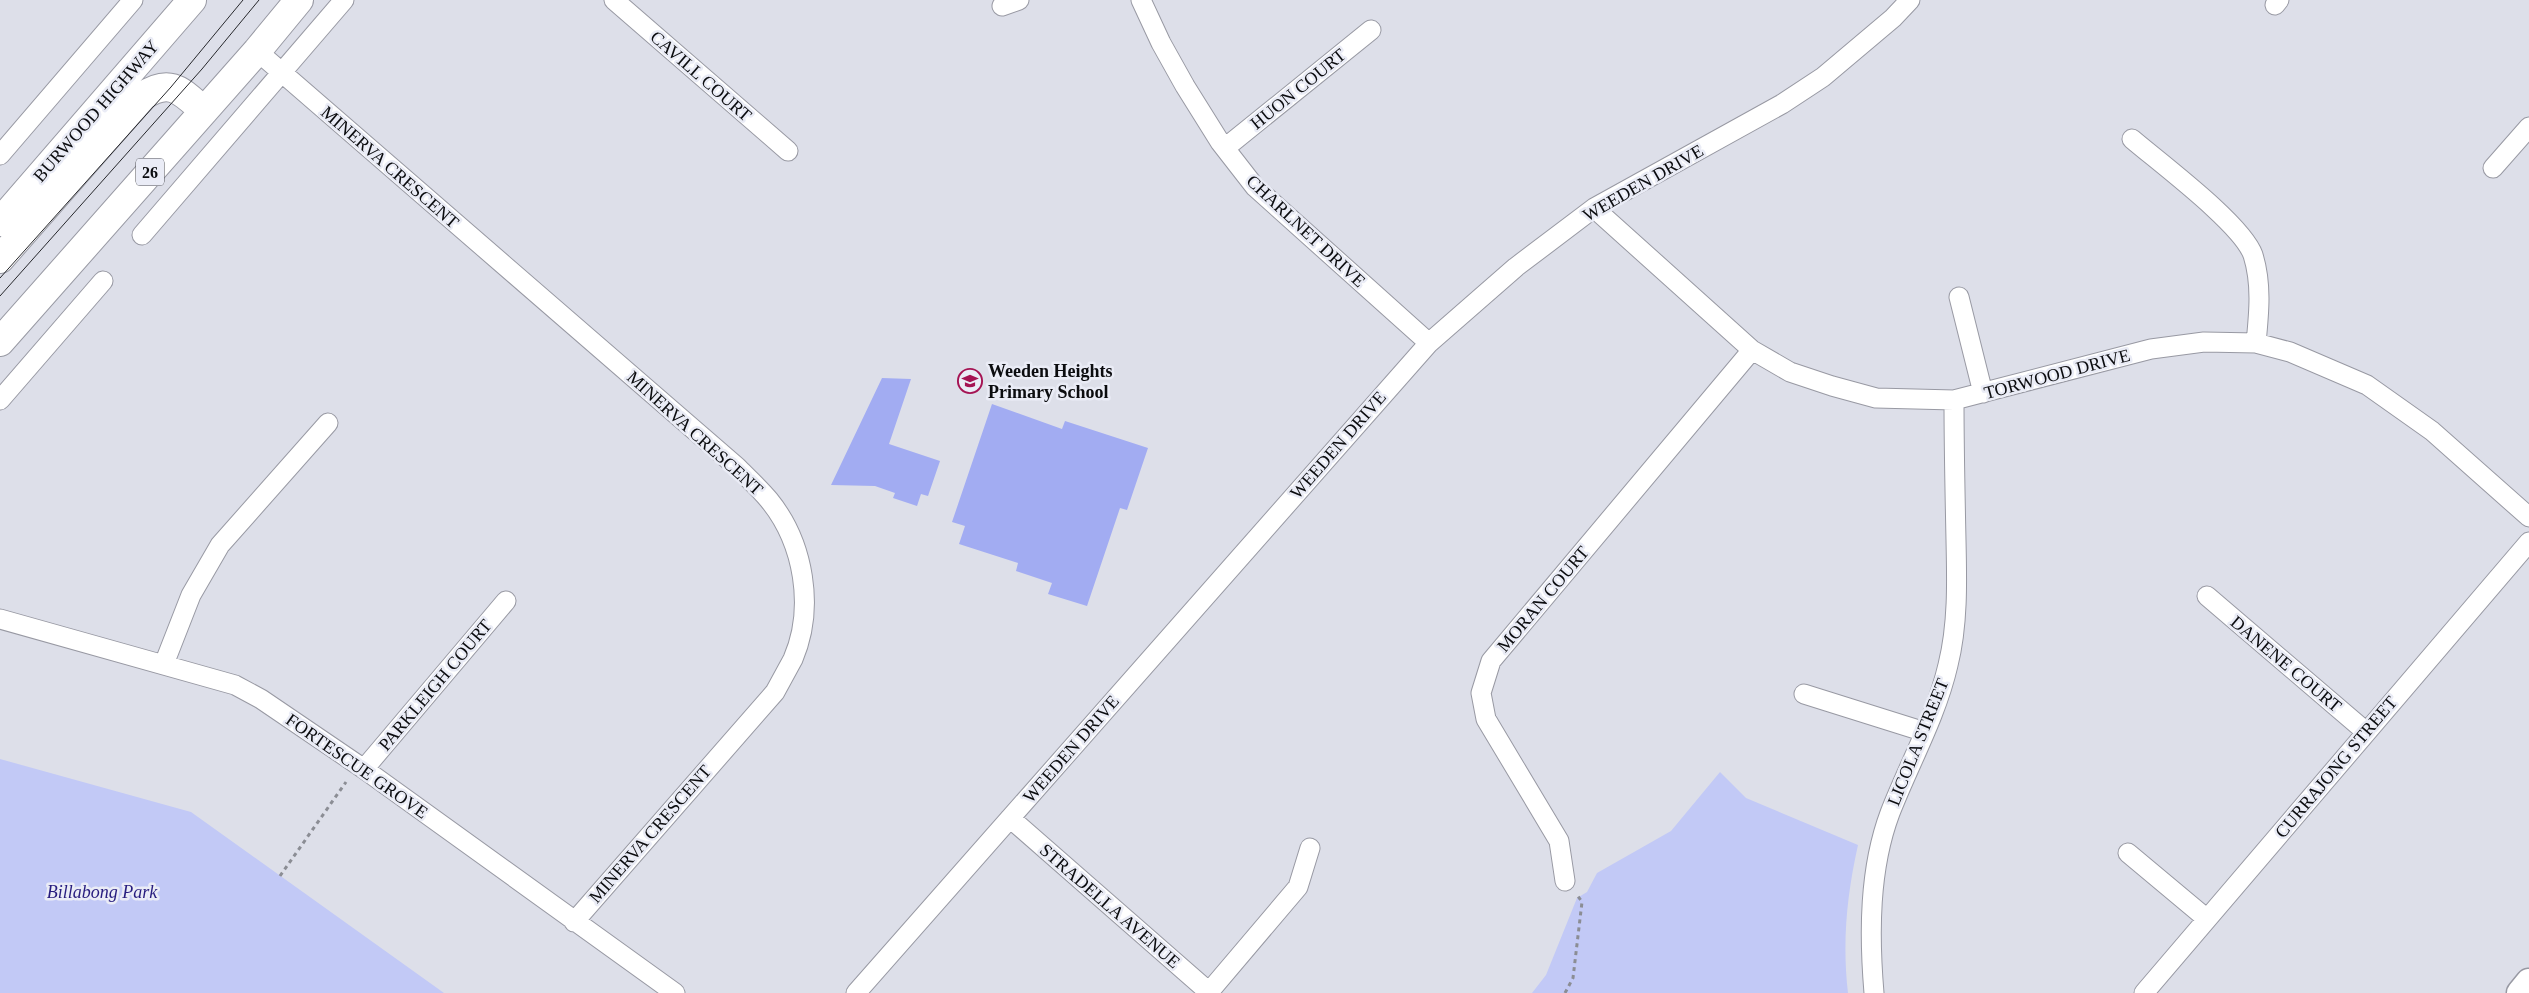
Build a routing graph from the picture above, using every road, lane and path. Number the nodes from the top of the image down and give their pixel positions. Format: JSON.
{"nodes":[{"id":1,"x":133,"y":0,"type":"edge"},
{"id":2,"x":192,"y":0,"type":"edge"},
{"id":3,"x":298,"y":0,"type":"edge"},
{"id":4,"x":344,"y":0,"type":"edge"},
{"id":5,"x":614,"y":0,"type":"edge"},
{"id":6,"x":1141,"y":0,"type":"edge"},
{"id":7,"x":1910,"y":0,"type":"edge"},
{"id":8,"x":1371,"y":30,"type":"dead end"},
{"id":9,"x":256,"y":51,"type":"junction"},
{"id":10,"x":281,"y":72,"type":"junction"},
{"id":11,"x":204,"y":111,"type":"junction"},
{"id":12,"x":2529,"y":127,"type":"edge"},
{"id":13,"x":2132,"y":138,"type":"dead end"},
{"id":14,"x":1225,"y":148,"type":"junction"},
{"id":15,"x":788,"y":151,"type":"dead end"},
{"id":16,"x":0,"y":155,"type":"edge"},
{"id":17,"x":2494,"y":168,"type":"dead end"},
{"id":18,"x":1594,"y":208,"type":"junction"},
{"id":19,"x":0,"y":222,"type":"edge"},
{"id":20,"x":142,"y":235,"type":"dead end"},
{"id":21,"x":0,"y":259,"type":"edge"},
{"id":22,"x":103,"y":281,"type":"dead end"},
{"id":23,"x":1959,"y":297,"type":"dead end"},
{"id":24,"x":0,"y":342,"type":"edge"},
{"id":25,"x":2256,"y":343,"type":"junction"},
{"id":26,"x":1429,"y":344,"type":"junction"},
{"id":27,"x":1752,"y":350,"type":"junction"},
{"id":28,"x":1983,"y":393,"type":"junction"},
{"id":29,"x":0,"y":400,"type":"edge"},
{"id":30,"x":1954,"y":400,"type":"junction"},
{"id":31,"x":328,"y":423,"type":"dead end"},
{"id":32,"x":2529,"y":516,"type":"edge"},
{"id":33,"x":2529,"y":542,"type":"edge"},
{"id":34,"x":2207,"y":596,"type":"dead end"},
{"id":35,"x":506,"y":601,"type":"dead end"},
{"id":36,"x":0,"y":619,"type":"edge"},
{"id":37,"x":164,"y":664,"type":"junction"},
{"id":38,"x":1804,"y":694,"type":"dead end"},
{"id":39,"x":2365,"y":731,"type":"junction"},
{"id":40,"x":1925,"y":732,"type":"junction"},
{"id":41,"x":364,"y":769,"type":"junction"},
{"id":42,"x":346,"y":782,"type":"dead end"},
{"id":43,"x":1010,"y":818,"type":"junction"},
{"id":44,"x":1310,"y":848,"type":"dead end"},
{"id":45,"x":2128,"y":853,"type":"dead end"},
{"id":46,"x":280,"y":876,"type":"dead end"},
{"id":47,"x":1565,"y":881,"type":"joint"},
{"id":48,"x":2207,"y":919,"type":"junction"},
{"id":49,"x":574,"y":922,"type":"junction"},
{"id":50,"x":2529,"y":982,"type":"edge"},
{"id":51,"x":675,"y":993,"type":"edge"},
{"id":52,"x":856,"y":993,"type":"edge"},
{"id":53,"x":1210,"y":993,"type":"edge"},
{"id":54,"x":1565,"y":993,"type":"edge"},
{"id":55,"x":1874,"y":993,"type":"edge"},
{"id":56,"x":2144,"y":993,"type":"edge"},
{"id":57,"x":2520,"y":993,"type":"edge"}],
"edges":[{"from":1,"to":16,"type":"street"},
{"from":2,"to":19,"type":"highway","name":"BURWOOD HIGHWAY"},
{"from":3,"to":9,"type":"highway","number":"26"},
{"from":4,"to":10,"type":"street"},
{"from":5,"to":15,"type":"street","name":"CAVILL COURT"},
{"from":6,"to":14,"type":"street","name":"CHARLNET DRIVE"},
{"from":7,"to":18,"type":"street","name":"WEEDEN DRIVE"},
{"from":8,"to":14,"type":"street","name":"HUON COURT"},
{"from":9,"to":10,"type":"street","name":"MINERVA CRESCENT"},
{"from":9,"to":11,"type":"highway","number":"26"},
{"from":10,"to":20,"type":"street"},
{"from":10,"to":49,"type":"street","name":"MINERVA CRESCENT"},
{"from":11,"to":21,"type":"highway"},
{"from":11,"to":24,"type":"highway","number":"26"},
{"from":12,"to":17,"type":"street"},
{"from":13,"to":25,"type":"street"},
{"from":14,"to":26,"type":"street","name":"CHARLNET DRIVE"},
{"from":18,"to":26,"type":"street","name":"WEEDEN DRIVE"},
{"from":18,"to":27,"type":"street","name":"TORWOOD DRIVE"},
{"from":22,"to":29,"type":"street"},
{"from":23,"to":28,"type":"street"},
{"from":25,"to":28,"type":"street","name":"TORWOOD DRIVE"},
{"from":25,"to":32,"type":"street","name":"TORWOOD DRIVE"},
{"from":26,"to":43,"type":"street","name":"WEEDEN DRIVE"},
{"from":27,"to":30,"type":"street","name":"TORWOOD DRIVE"},
{"from":27,"to":47,"type":"street","name":"MORAN COURT"},
{"from":28,"to":30,"type":"street","name":"TORWOOD DRIVE"},
{"from":30,"to":40,"type":"street","name":"LICOLA STREET"},
{"from":31,"to":37,"type":"street"},
{"from":33,"to":39,"type":"street","name":"CURRAJONG STREET"},
{"from":34,"to":39,"type":"street","name":"DANENE COURT"},
{"from":35,"to":41,"type":"street","name":"PARKLEIGH COURT"},
{"from":36,"to":37,"type":"street","name":"FORTESCUE GROVE"},
{"from":37,"to":41,"type":"street","name":"FORTESCUE GROVE"},
{"from":38,"to":40,"type":"street"},
{"from":39,"to":48,"type":"street","name":"CURRAJONG STREET"},
{"from":40,"to":55,"type":"street","name":"LICOLA STREET"},
{"from":41,"to":49,"type":"street","name":"FORTESCUE GROVE"},
{"from":42,"to":46,"type":"path"},
{"from":43,"to":52,"type":"street","name":"WEEDEN DRIVE"},
{"from":43,"to":53,"type":"street","name":"STRADELLA AVENUE"},
{"from":44,"to":53,"type":"street"},
{"from":45,"to":48,"type":"street"},
{"from":47,"to":54,"type":"path"},
{"from":48,"to":56,"type":"street","name":"CURRAJONG STREET"},
{"from":49,"to":51,"type":"street","name":"FORTESCUE GROVE"},
{"from":50,"to":57,"type":"main road"}]}
